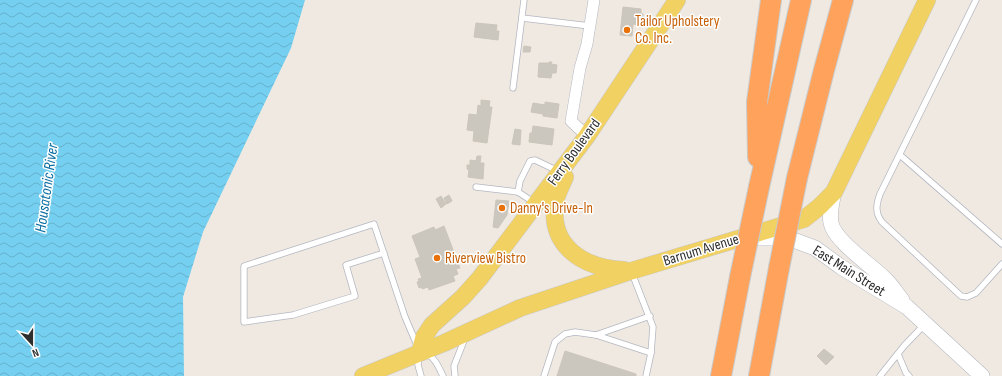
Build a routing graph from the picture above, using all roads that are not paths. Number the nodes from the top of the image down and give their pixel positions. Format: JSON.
{"nodes":[{"id":1,"x":524,"y":0,"type":"edge"},
{"id":2,"x":594,"y":0,"type":"edge"},
{"id":3,"x":677,"y":0,"type":"edge"},
{"id":4,"x":771,"y":0,"type":"edge"},
{"id":5,"x":801,"y":0,"type":"edge"},
{"id":6,"x":843,"y":0,"type":"edge"},
{"id":7,"x":858,"y":0,"type":"edge"},
{"id":8,"x":927,"y":0,"type":"edge"},
{"id":9,"x":976,"y":0,"type":"edge"},
{"id":10,"x":522,"y":18,"type":"junction"},
{"id":11,"x":590,"y":26,"type":"junction"},
{"id":12,"x":824,"y":70,"type":"junction"},
{"id":13,"x":513,"y":88,"type":"dead end"},
{"id":14,"x":587,"y":136,"type":"junction"},
{"id":15,"x":900,"y":155,"type":"junction"},
{"id":16,"x":572,"y":156,"type":"junction"},
{"id":17,"x":560,"y":172,"type":"junction"},
{"id":18,"x":476,"y":187,"type":"dead end"},
{"id":19,"x":759,"y":187,"type":"junction"},
{"id":20,"x":518,"y":192,"type":"junction"},
{"id":21,"x":834,"y":192,"type":"junction"},
{"id":22,"x":537,"y":204,"type":"junction"},
{"id":23,"x":741,"y":238,"type":"junction"},
{"id":24,"x":1002,"y":244,"type":"edge"},
{"id":25,"x":384,"y":253,"type":"junction"},
{"id":26,"x":1002,"y":264,"type":"edge"},
{"id":27,"x":631,"y":271,"type":"junction"},
{"id":28,"x":907,"y":308,"type":"junction"},
{"id":29,"x":650,"y":316,"type":"junction"},
{"id":30,"x":925,"y":323,"type":"junction"},
{"id":31,"x":469,"y":332,"type":"junction"},
{"id":32,"x":596,"y":335,"type":"junction"},
{"id":33,"x":420,"y":352,"type":"junction"},
{"id":34,"x":651,"y":353,"type":"junction"},
{"id":35,"x":898,"y":354,"type":"junction"},
{"id":36,"x":363,"y":376,"type":"edge"},
{"id":37,"x":421,"y":376,"type":"edge"},
{"id":38,"x":443,"y":376,"type":"edge"},
{"id":39,"x":455,"y":376,"type":"edge"},
{"id":40,"x":544,"y":376,"type":"edge"},
{"id":41,"x":646,"y":376,"type":"edge"},
{"id":42,"x":721,"y":376,"type":"edge"},
{"id":43,"x":759,"y":376,"type":"edge"},
{"id":44,"x":880,"y":376,"type":"edge"},
{"id":45,"x":909,"y":376,"type":"edge"},
{"id":46,"x":982,"y":376,"type":"edge"}],
"edges":[{"from":1,"to":10,"type":"lane"},
{"from":2,"to":11,"type":"street"},
{"from":3,"to":14,"type":"main road","name":"Ferry Boulevard"},
{"from":4,"to":19,"type":"highway"},
{"from":5,"to":19,"type":"highway"},
{"from":6,"to":12,"type":"highway"},
{"from":7,"to":12,"type":"highway"},
{"from":8,"to":21,"type":"main road","name":"Barnum Avenue"},
{"from":9,"to":15,"type":"lane"},
{"from":10,"to":11,"type":"lane"},
{"from":10,"to":13,"type":"lane"},
{"from":11,"to":14,"type":"street"},
{"from":12,"to":43,"type":"highway","bridge":true},
{"from":14,"to":16,"type":"main road","name":"Ferry Boulevard"},
{"from":15,"to":24,"type":"lane"},
{"from":15,"to":26,"type":"lane"},
{"from":16,"to":17,"type":"main road","name":"Ferry Boulevard"},
{"from":16,"to":27,"type":"main road"},
{"from":17,"to":20,"type":"lane"},
{"from":17,"to":22,"type":"main road","name":"Ferry Boulevard"},
{"from":18,"to":20,"type":"lane"},
{"from":19,"to":42,"type":"highway","bridge":true},
{"from":20,"to":22,"type":"lane"},
{"from":21,"to":23,"type":"main road","name":"Barnum Avenue"},
{"from":21,"to":28,"type":"main road","name":"East Main Street"},
{"from":22,"to":33,"type":"main road","name":"Ferry Boulevard"},
{"from":23,"to":27,"type":"main road","name":"Barnum Avenue"},
{"from":23,"to":28,"type":"main road","name":"East Main Street"},
{"from":25,"to":25,"type":"lane"},
{"from":25,"to":33,"type":"lane"},
{"from":27,"to":29,"type":"lane"},
{"from":27,"to":31,"type":"main road","name":"Barnum Avenue"},
{"from":28,"to":30,"type":"main road","name":"East Main Street"},
{"from":29,"to":32,"type":"lane"},
{"from":29,"to":34,"type":"lane"},
{"from":30,"to":35,"type":"lane"},
{"from":30,"to":46,"type":"main road","name":"East Main Street"},
{"from":31,"to":33,"type":"main road","name":"Barnum Avenue"},
{"from":31,"to":39,"type":"lane"},
{"from":32,"to":34,"type":"lane"},
{"from":32,"to":40,"type":"lane"},
{"from":33,"to":36,"type":"main road","name":"Barnum Avenue"},
{"from":33,"to":37,"type":"lane"},
{"from":33,"to":38,"type":"lane"},
{"from":34,"to":41,"type":"lane"},
{"from":35,"to":44,"type":"lane"},
{"from":35,"to":45,"type":"lane"}]}
